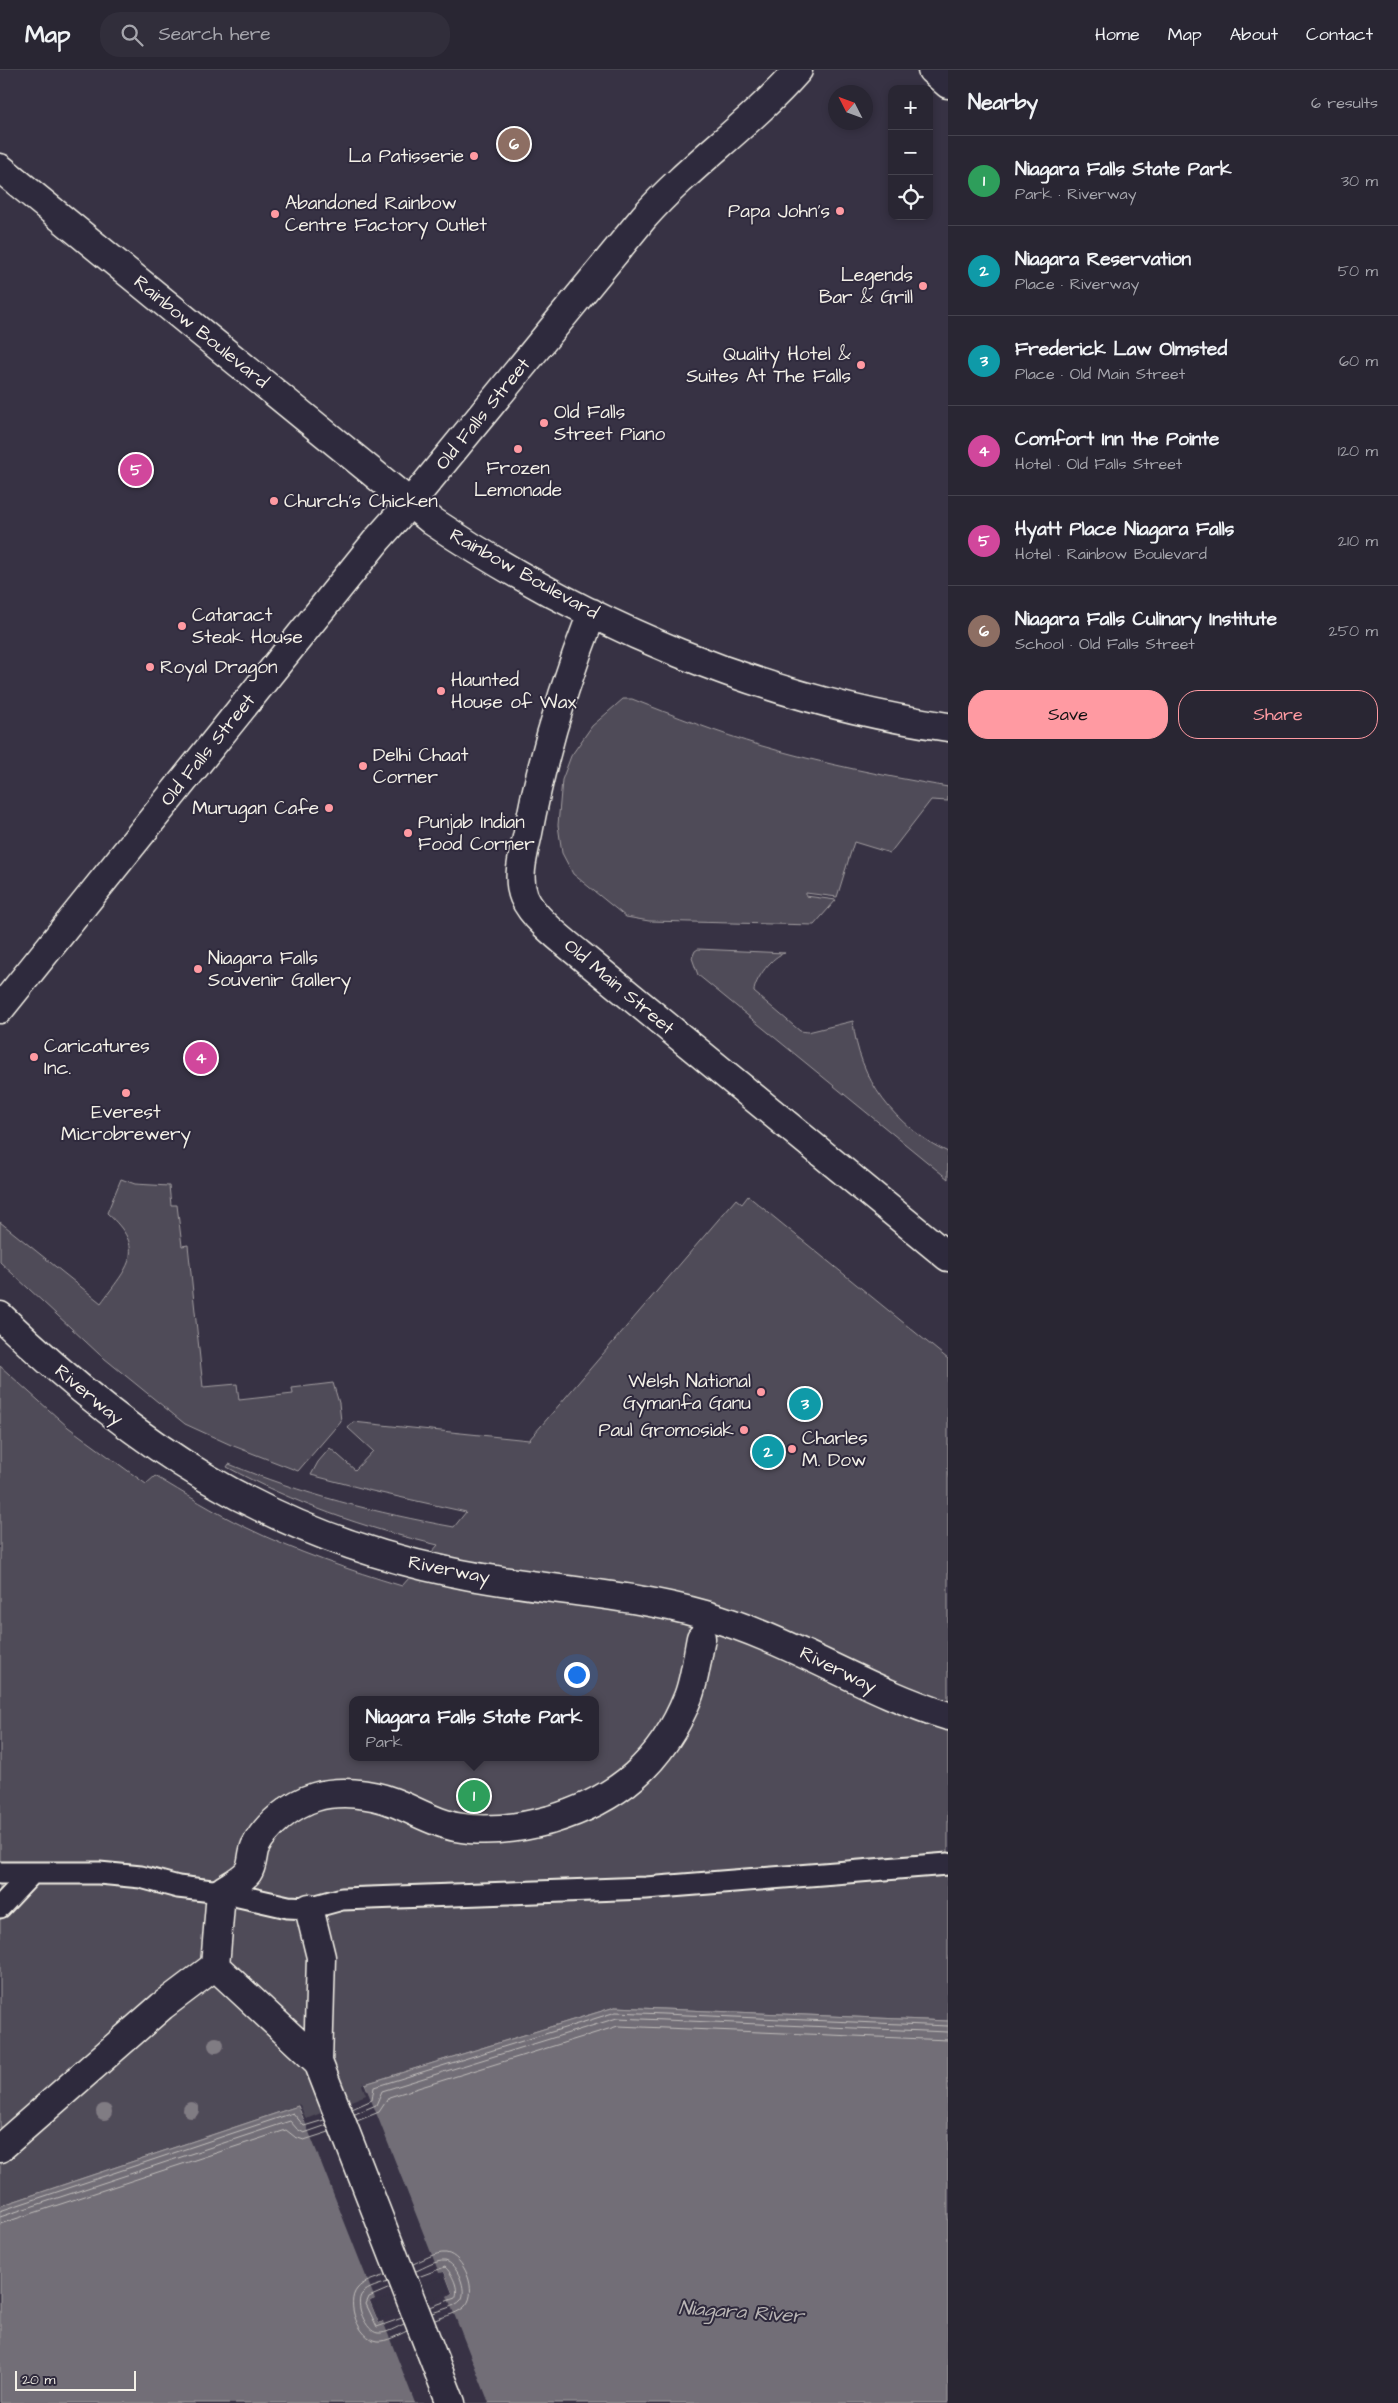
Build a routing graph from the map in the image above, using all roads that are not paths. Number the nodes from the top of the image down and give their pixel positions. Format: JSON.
{"nodes":[{"id":1,"x":798,"y":70,"type":"edge"},
{"id":2,"x":932,"y":70,"type":"edge"},
{"id":3,"x":948,"y":84,"type":"edge"},
{"id":4,"x":0,"y":168,"type":"edge"},
{"id":5,"x":410,"y":503,"type":"junction"},
{"id":6,"x":592,"y":613,"type":"junction"},
{"id":7,"x":948,"y":727,"type":"edge"},
{"id":8,"x":0,"y":1009,"type":"edge"},
{"id":9,"x":948,"y":1257,"type":"edge"},
{"id":10,"x":0,"y":1316,"type":"edge"},
{"id":11,"x":701,"y":1638,"type":"dead end"},
{"id":12,"x":948,"y":1716,"type":"edge"},
{"id":13,"x":948,"y":1864,"type":"edge"},
{"id":14,"x":0,"y":1873,"type":"edge"},
{"id":15,"x":32,"y":1873,"type":"junction"},
{"id":16,"x":221,"y":1892,"type":"junction"},
{"id":17,"x":0,"y":1907,"type":"edge"},
{"id":18,"x":310,"y":1908,"type":"junction"},
{"id":19,"x":215,"y":1966,"type":"junction"},
{"id":20,"x":318,"y":2062,"type":"junction"},
{"id":21,"x":0,"y":2148,"type":"edge"},
{"id":22,"x":451,"y":2403,"type":"edge"}],
"edges":[{"from":1,"to":5,"type":"street","name":"Old Falls Street"},
{"from":2,"to":3,"type":"street"},
{"from":4,"to":5,"type":"street","name":"Rainbow Boulevard"},
{"from":5,"to":6,"type":"street","name":"Rainbow Boulevard"},
{"from":5,"to":8,"type":"street","name":"Old Falls Street"},
{"from":6,"to":7,"type":"street","name":"Rainbow Boulevard"},
{"from":6,"to":9,"type":"street","name":"Old Main Street"},
{"from":10,"to":12,"type":"street","name":"Riverway"},
{"from":11,"to":16,"type":"street"},
{"from":13,"to":18,"type":"lane"},
{"from":14,"to":15,"type":"lane"},
{"from":15,"to":16,"type":"lane"},
{"from":15,"to":17,"type":"lane"},
{"from":16,"to":18,"type":"lane"},
{"from":16,"to":19,"type":"street"},
{"from":18,"to":20,"type":"street"},
{"from":19,"to":20,"type":"street"},
{"from":19,"to":21,"type":"street"},
{"from":20,"to":22,"type":"street"}]}
